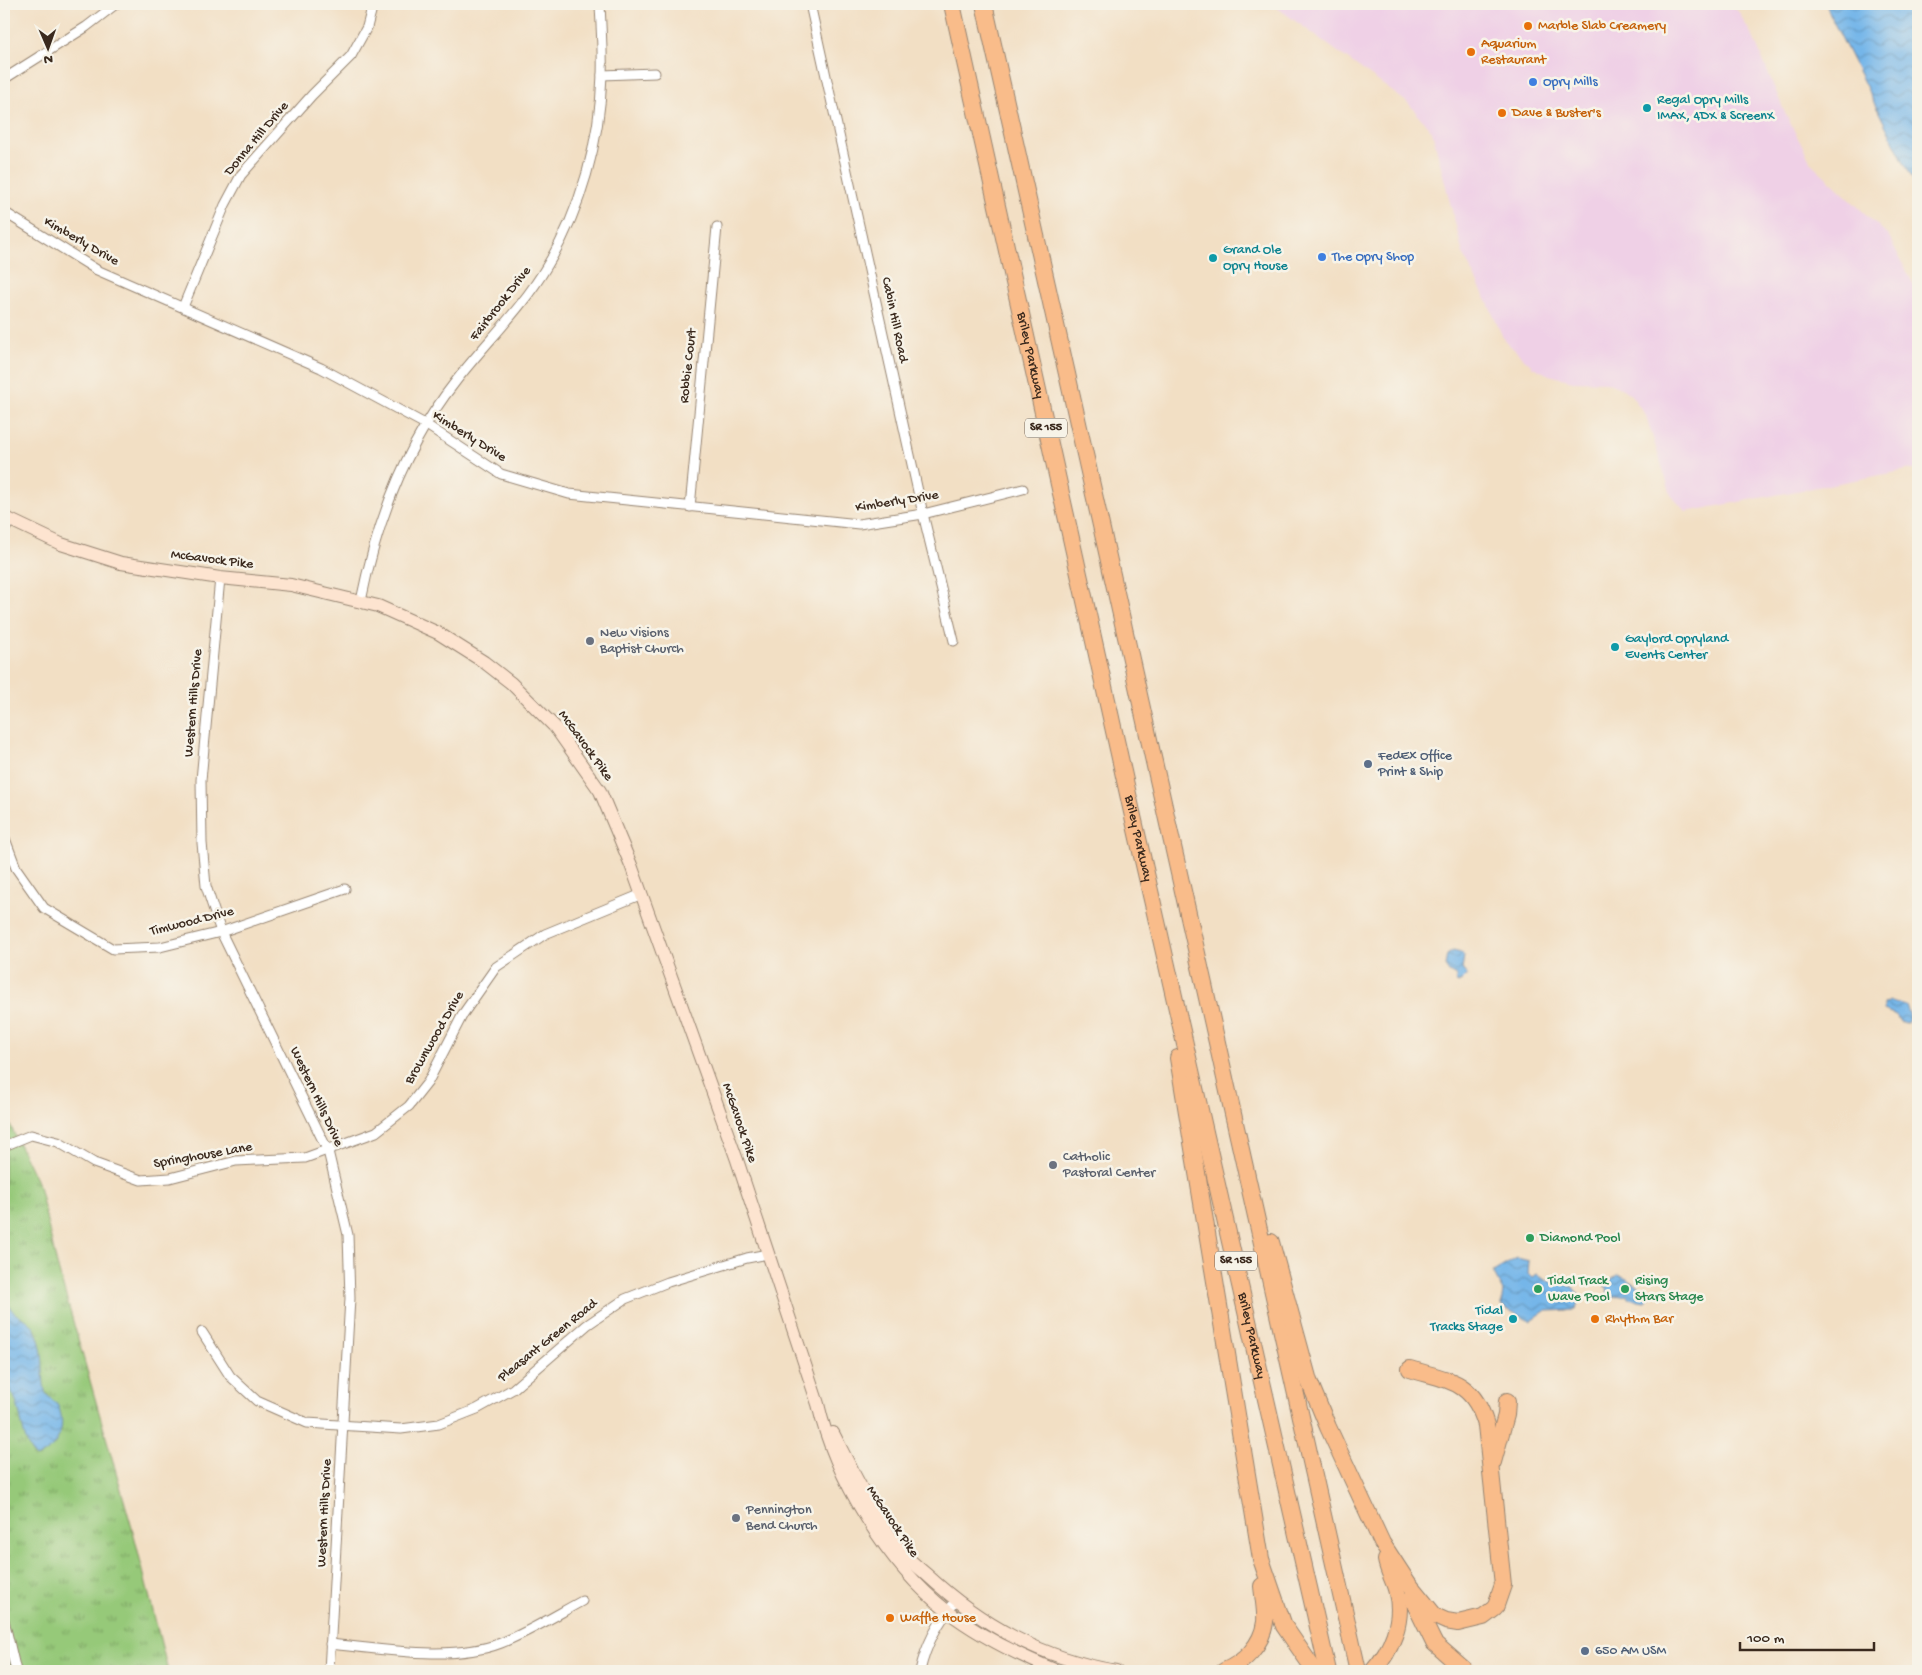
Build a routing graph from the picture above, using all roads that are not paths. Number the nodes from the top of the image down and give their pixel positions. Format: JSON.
{"nodes":[{"id":1,"x":116,"y":4,"type":"edge"},
{"id":2,"x":373,"y":4,"type":"edge"},
{"id":3,"x":600,"y":4,"type":"edge"},
{"id":4,"x":810,"y":4,"type":"edge"},
{"id":5,"x":952,"y":4,"type":"edge"},
{"id":6,"x":984,"y":4,"type":"edge"},
{"id":7,"x":655,"y":74,"type":"dead end"},
{"id":8,"x":602,"y":75,"type":"junction"},
{"id":9,"x":4,"y":80,"type":"edge"},
{"id":10,"x":4,"y":212,"type":"edge"},
{"id":11,"x":717,"y":227,"type":"dead end"},
{"id":12,"x":183,"y":307,"type":"junction"},
{"id":13,"x":425,"y":424,"type":"junction"},
{"id":14,"x":1023,"y":489,"type":"dead end"},
{"id":15,"x":690,"y":507,"type":"junction"},
{"id":16,"x":923,"y":514,"type":"junction"},
{"id":17,"x":6,"y":523,"type":"edge"},
{"id":18,"x":220,"y":578,"type":"junction"},
{"id":19,"x":361,"y":601,"type":"junction"},
{"id":20,"x":954,"y":641,"type":"dead end"},
{"id":21,"x":4,"y":836,"type":"edge"},
{"id":22,"x":1141,"y":852,"type":"junction"},
{"id":23,"x":345,"y":889,"type":"dead end"},
{"id":24,"x":642,"y":894,"type":"junction"},
{"id":25,"x":221,"y":932,"type":"junction"},
{"id":26,"x":1226,"y":1078,"type":"junction"},
{"id":27,"x":4,"y":1146,"type":"edge"},
{"id":28,"x":328,"y":1151,"type":"junction"},
{"id":29,"x":768,"y":1254,"type":"junction"},
{"id":30,"x":202,"y":1332,"type":"dead end"},
{"id":31,"x":1410,"y":1369,"type":"dead end"},
{"id":32,"x":1507,"y":1401,"type":"dead end"},
{"id":33,"x":818,"y":1404,"type":"junction"},
{"id":34,"x":343,"y":1425,"type":"junction"},
{"id":35,"x":1490,"y":1471,"type":"junction"},
{"id":36,"x":1382,"y":1543,"type":"junction"},
{"id":37,"x":1261,"y":1559,"type":"junction"},
{"id":38,"x":1408,"y":1583,"type":"junction"},
{"id":39,"x":582,"y":1600,"type":"dead end"},
{"id":40,"x":956,"y":1600,"type":"junction"},
{"id":41,"x":947,"y":1611,"type":"junction"},
{"id":42,"x":4,"y":1620,"type":"edge"},
{"id":43,"x":330,"y":1644,"type":"junction"},
{"id":44,"x":1057,"y":1655,"type":"junction"},
{"id":45,"x":1311,"y":1666,"type":"edge"},
{"id":46,"x":1052,"y":1670,"type":"edge"},
{"id":47,"x":16,"y":1671,"type":"edge"},
{"id":48,"x":329,"y":1671,"type":"edge"},
{"id":49,"x":920,"y":1671,"type":"edge"},
{"id":50,"x":1116,"y":1671,"type":"edge"},
{"id":51,"x":1224,"y":1671,"type":"edge"},
{"id":52,"x":1328,"y":1671,"type":"edge"},
{"id":53,"x":1368,"y":1671,"type":"edge"},
{"id":54,"x":1466,"y":1671,"type":"edge"}],
"edges":[{"from":1,"to":9,"type":"street"},
{"from":2,"to":12,"type":"street","name":"Donna Hill Drive"},
{"from":3,"to":8,"type":"street","name":"Fairbrook Drive"},
{"from":4,"to":16,"type":"street","name":"Cabin Hill Road"},
{"from":5,"to":22,"type":"highway","name":"Briley Parkway","number":"SR 155"},
{"from":6,"to":26,"type":"highway","name":"Briley Parkway","number":"SR 155"},
{"from":7,"to":8,"type":"street"},
{"from":8,"to":13,"type":"street","name":"Fairbrook Drive"},
{"from":10,"to":12,"type":"street","name":"Kimberly Drive"},
{"from":11,"to":15,"type":"street","name":"Robbie Court"},
{"from":12,"to":13,"type":"street","name":"Kimberly Drive"},
{"from":13,"to":15,"type":"street","name":"Kimberly Drive"},
{"from":13,"to":19,"type":"street","name":"Fairbrook Drive"},
{"from":14,"to":16,"type":"street","name":"Kimberly Drive"},
{"from":15,"to":16,"type":"street","name":"Kimberly Drive"},
{"from":16,"to":20,"type":"street","name":"Cabin Hill Road"},
{"from":17,"to":18,"type":"main road","name":"McGavock Pike"},
{"from":18,"to":19,"type":"main road","name":"McGavock Pike"},
{"from":18,"to":25,"type":"street","name":"Western Hills Drive"},
{"from":19,"to":24,"type":"main road","name":"McGavock Pike"},
{"from":21,"to":25,"type":"street","name":"Timwood Drive"},
{"from":22,"to":37,"type":"highway"},
{"from":22,"to":52,"type":"highway","name":"Briley Parkway","number":"SR 155"},
{"from":23,"to":25,"type":"street","name":"Timwood Drive"},
{"from":24,"to":28,"type":"street","name":"Brownwood Drive"},
{"from":24,"to":29,"type":"main road","name":"McGavock Pike"},
{"from":25,"to":28,"type":"street","name":"Western Hills Drive"},
{"from":26,"to":36,"type":"highway"},
{"from":26,"to":53,"type":"highway","name":"Briley Parkway","number":"SR 155"},
{"from":27,"to":28,"type":"street","name":"Springhouse Lane"},
{"from":28,"to":34,"type":"street","name":"Western Hills Drive"},
{"from":29,"to":33,"type":"main road","name":"McGavock Pike"},
{"from":29,"to":34,"type":"street","name":"Pleasant Green Road"},
{"from":30,"to":34,"type":"street","name":"Pleasant Green Road"},
{"from":31,"to":35,"type":"highway"},
{"from":32,"to":35,"type":"highway"},
{"from":33,"to":40,"type":"main road","name":"McGavock Pike"},
{"from":33,"to":41,"type":"main road","name":"McGavock Pike"},
{"from":34,"to":43,"type":"street","name":"Western Hills Drive"},
{"from":35,"to":38,"type":"highway"},
{"from":36,"to":38,"type":"highway"},
{"from":36,"to":53,"type":"highway"},
{"from":37,"to":45,"type":"highway"},
{"from":37,"to":51,"type":"highway"},
{"from":38,"to":54,"type":"highway"},
{"from":39,"to":43,"type":"street"},
{"from":40,"to":41,"type":"street"},
{"from":40,"to":44,"type":"main road","name":"McGavock Pike"},
{"from":41,"to":46,"type":"main road","name":"McGavock Pike"},
{"from":41,"to":49,"type":"street"},
{"from":42,"to":47,"type":"street"},
{"from":43,"to":48,"type":"street","name":"Western Hills Drive"},
{"from":44,"to":46,"type":"street"},
{"from":44,"to":50,"type":"main road"}]}
